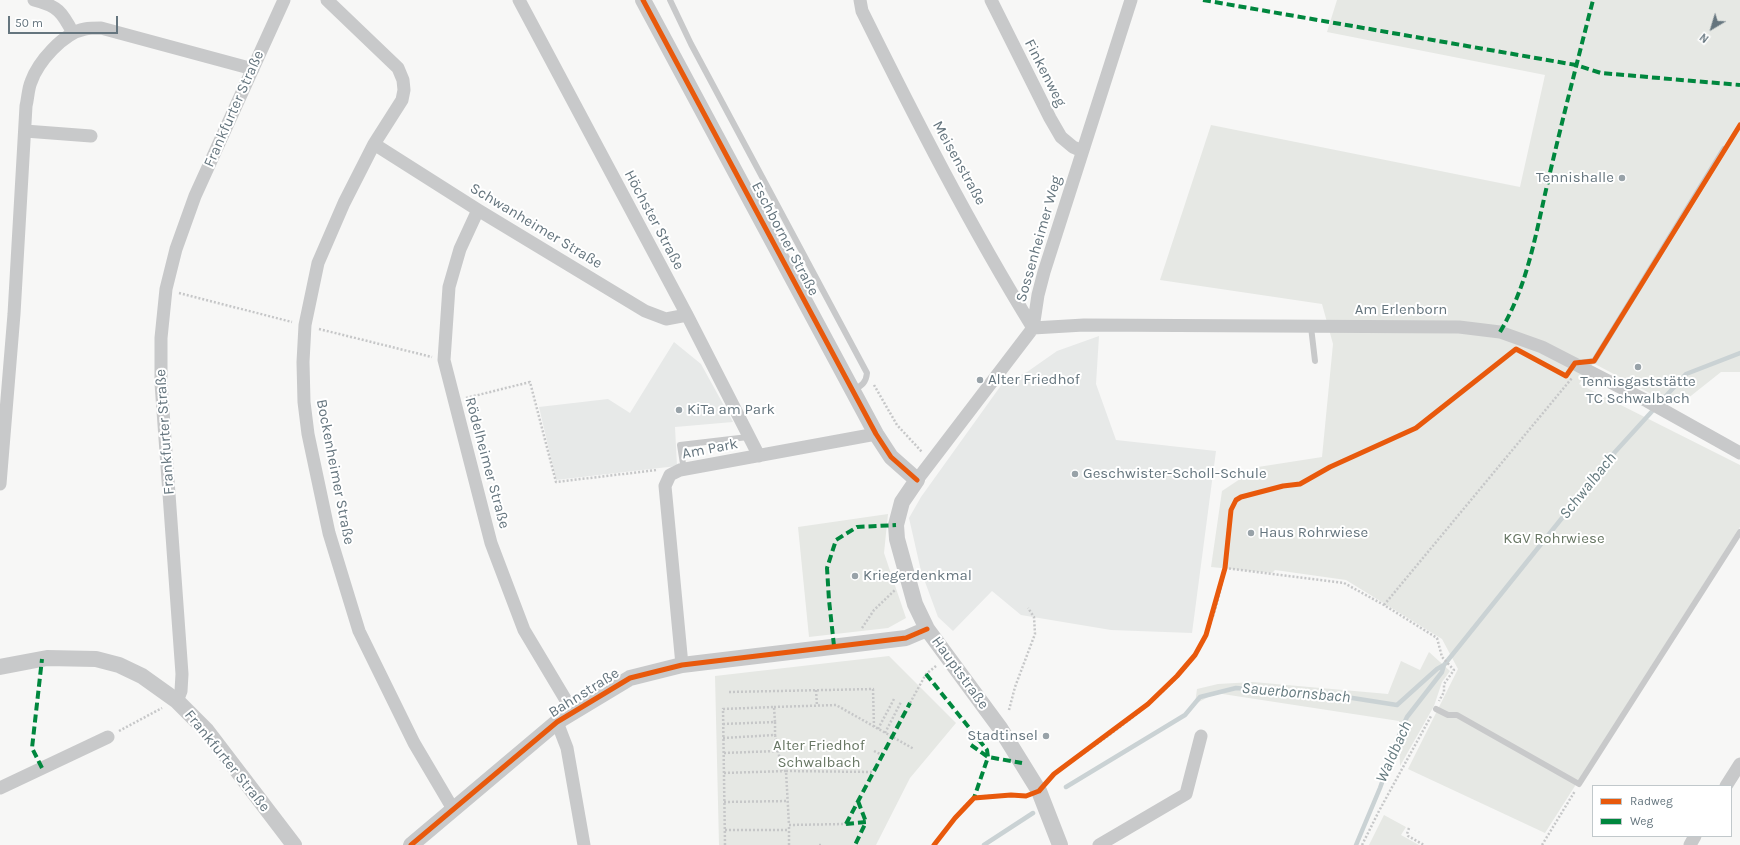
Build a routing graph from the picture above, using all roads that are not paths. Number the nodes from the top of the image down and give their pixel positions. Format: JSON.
{"nodes":[{"id":1,"x":34,"y":0,"type":"edge"},
{"id":2,"x":284,"y":0,"type":"edge"},
{"id":3,"x":326,"y":0,"type":"edge"},
{"id":4,"x":519,"y":0,"type":"edge"},
{"id":5,"x":643,"y":0,"type":"edge"},
{"id":6,"x":670,"y":0,"type":"edge"},
{"id":7,"x":992,"y":0,"type":"edge"},
{"id":8,"x":1131,"y":0,"type":"edge"},
{"id":9,"x":859,"y":4,"type":"edge"},
{"id":10,"x":74,"y":33,"type":"junction"},
{"id":11,"x":253,"y":70,"type":"junction"},
{"id":12,"x":24,"y":131,"type":"junction"},
{"id":13,"x":91,"y":136,"type":"dead end"},
{"id":14,"x":374,"y":144,"type":"junction"},
{"id":15,"x":1724,"y":149,"type":"dead end"},
{"id":16,"x":1082,"y":151,"type":"junction"},
{"id":17,"x":478,"y":210,"type":"junction"},
{"id":18,"x":686,"y":316,"type":"junction"},
{"id":19,"x":1311,"y":327,"type":"junction"},
{"id":20,"x":1033,"y":328,"type":"junction"},
{"id":21,"x":1315,"y":361,"type":"dead end"},
{"id":22,"x":1575,"y":364,"type":"junction"},
{"id":23,"x":853,"y":390,"type":"junction"},
{"id":24,"x":876,"y":434,"type":"junction"},
{"id":25,"x":748,"y":437,"type":"junction"},
{"id":26,"x":1740,"y":453,"type":"edge"},
{"id":27,"x":758,"y":456,"type":"junction"},
{"id":28,"x":684,"y":470,"type":"junction"},
{"id":29,"x":917,"y":480,"type":"junction"},
{"id":30,"x":0,"y":484,"type":"edge"},
{"id":31,"x":1740,"y":532,"type":"edge"},
{"id":32,"x":927,"y":629,"type":"junction"},
{"id":33,"x":682,"y":665,"type":"junction"},
{"id":34,"x":0,"y":667,"type":"edge"},
{"id":35,"x":177,"y":701,"type":"junction"},
{"id":36,"x":1436,"y":709,"type":"road end"},
{"id":37,"x":573,"y":712,"type":"junction"},
{"id":38,"x":557,"y":722,"type":"junction"},
{"id":39,"x":1201,"y":736,"type":"dead end"},
{"id":40,"x":108,"y":737,"type":"road end"},
{"id":41,"x":1740,"y":764,"type":"edge"},
{"id":42,"x":1732,"y":781,"type":"edge"},
{"id":43,"x":0,"y":788,"type":"edge"},
{"id":44,"x":453,"y":808,"type":"junction"},
{"id":45,"x":294,"y":845,"type":"edge"},
{"id":46,"x":411,"y":845,"type":"edge"},
{"id":47,"x":584,"y":845,"type":"edge"},
{"id":48,"x":1060,"y":845,"type":"edge"},
{"id":49,"x":1099,"y":845,"type":"edge"}],
"edges":[{"from":1,"to":10,"type":"street"},
{"from":2,"to":11,"type":"street","name":"Frankfurter Straße"},
{"from":3,"to":14,"type":"street","name":"Bockenheimer Straße"},
{"from":4,"to":18,"type":"street","name":"Höchster Straße"},
{"from":5,"to":23,"type":"street","name":"Eschborner Straße"},
{"from":6,"to":23,"type":"lane","name":"Eschborner Straße"},
{"from":7,"to":16,"type":"street","name":"Finkenweg"},
{"from":8,"to":16,"type":"street","name":"Sossenheimer Weg"},
{"from":9,"to":20,"type":"street","name":"Meisenstraße"},
{"from":10,"to":11,"type":"street"},
{"from":10,"to":12,"type":"street"},
{"from":11,"to":35,"type":"street","name":"Frankfurter Straße"},
{"from":12,"to":13,"type":"street"},
{"from":12,"to":30,"type":"street"},
{"from":14,"to":17,"type":"street","name":"Schwanheimer Straße"},
{"from":14,"to":44,"type":"street","name":"Bockenheimer Straße"},
{"from":15,"to":22,"type":"lane"},
{"from":16,"to":20,"type":"street","name":"Sossenheimer Weg"},
{"from":17,"to":18,"type":"street","name":"Schwanheimer Straße"},
{"from":17,"to":37,"type":"street","name":"Rödelheimer Straße"},
{"from":18,"to":25,"type":"street","name":"Höchster Straße"},
{"from":19,"to":20,"type":"street","name":"Am Erlenborn"},
{"from":19,"to":21,"type":"lane"},
{"from":19,"to":22,"type":"street","name":"Am Erlenborn"},
{"from":20,"to":29,"type":"street","name":"Sossenheimer Weg"},
{"from":22,"to":26,"type":"street","name":"Am Erlenborn"},
{"from":23,"to":24,"type":"street","name":"Eschborner Straße"},
{"from":24,"to":27,"type":"street","name":"Am Park"},
{"from":24,"to":29,"type":"street","name":"Eschborner Straße"},
{"from":25,"to":27,"type":"street","name":"Höchster Straße"},
{"from":25,"to":28,"type":"lane"},
{"from":27,"to":28,"type":"street","name":"Am Park"},
{"from":28,"to":33,"type":"street","name":"Am Park"},
{"from":29,"to":32,"type":"street","name":"Hauptstraße"},
{"from":31,"to":36,"type":"lane"},
{"from":32,"to":33,"type":"street","name":"Bahnstraße"},
{"from":32,"to":48,"type":"street","name":"Hauptstraße"},
{"from":33,"to":37,"type":"street","name":"Bahnstraße"},
{"from":34,"to":35,"type":"street"},
{"from":35,"to":45,"type":"street","name":"Frankfurter Straße"},
{"from":37,"to":38,"type":"street","name":"Bahnstraße"},
{"from":38,"to":44,"type":"street","name":"Bahnstraße"},
{"from":38,"to":47,"type":"street"},
{"from":39,"to":49,"type":"street"},
{"from":40,"to":43,"type":"street"},
{"from":41,"to":42,"type":"street"},
{"from":44,"to":46,"type":"street","name":"Bahnstraße"}]}
